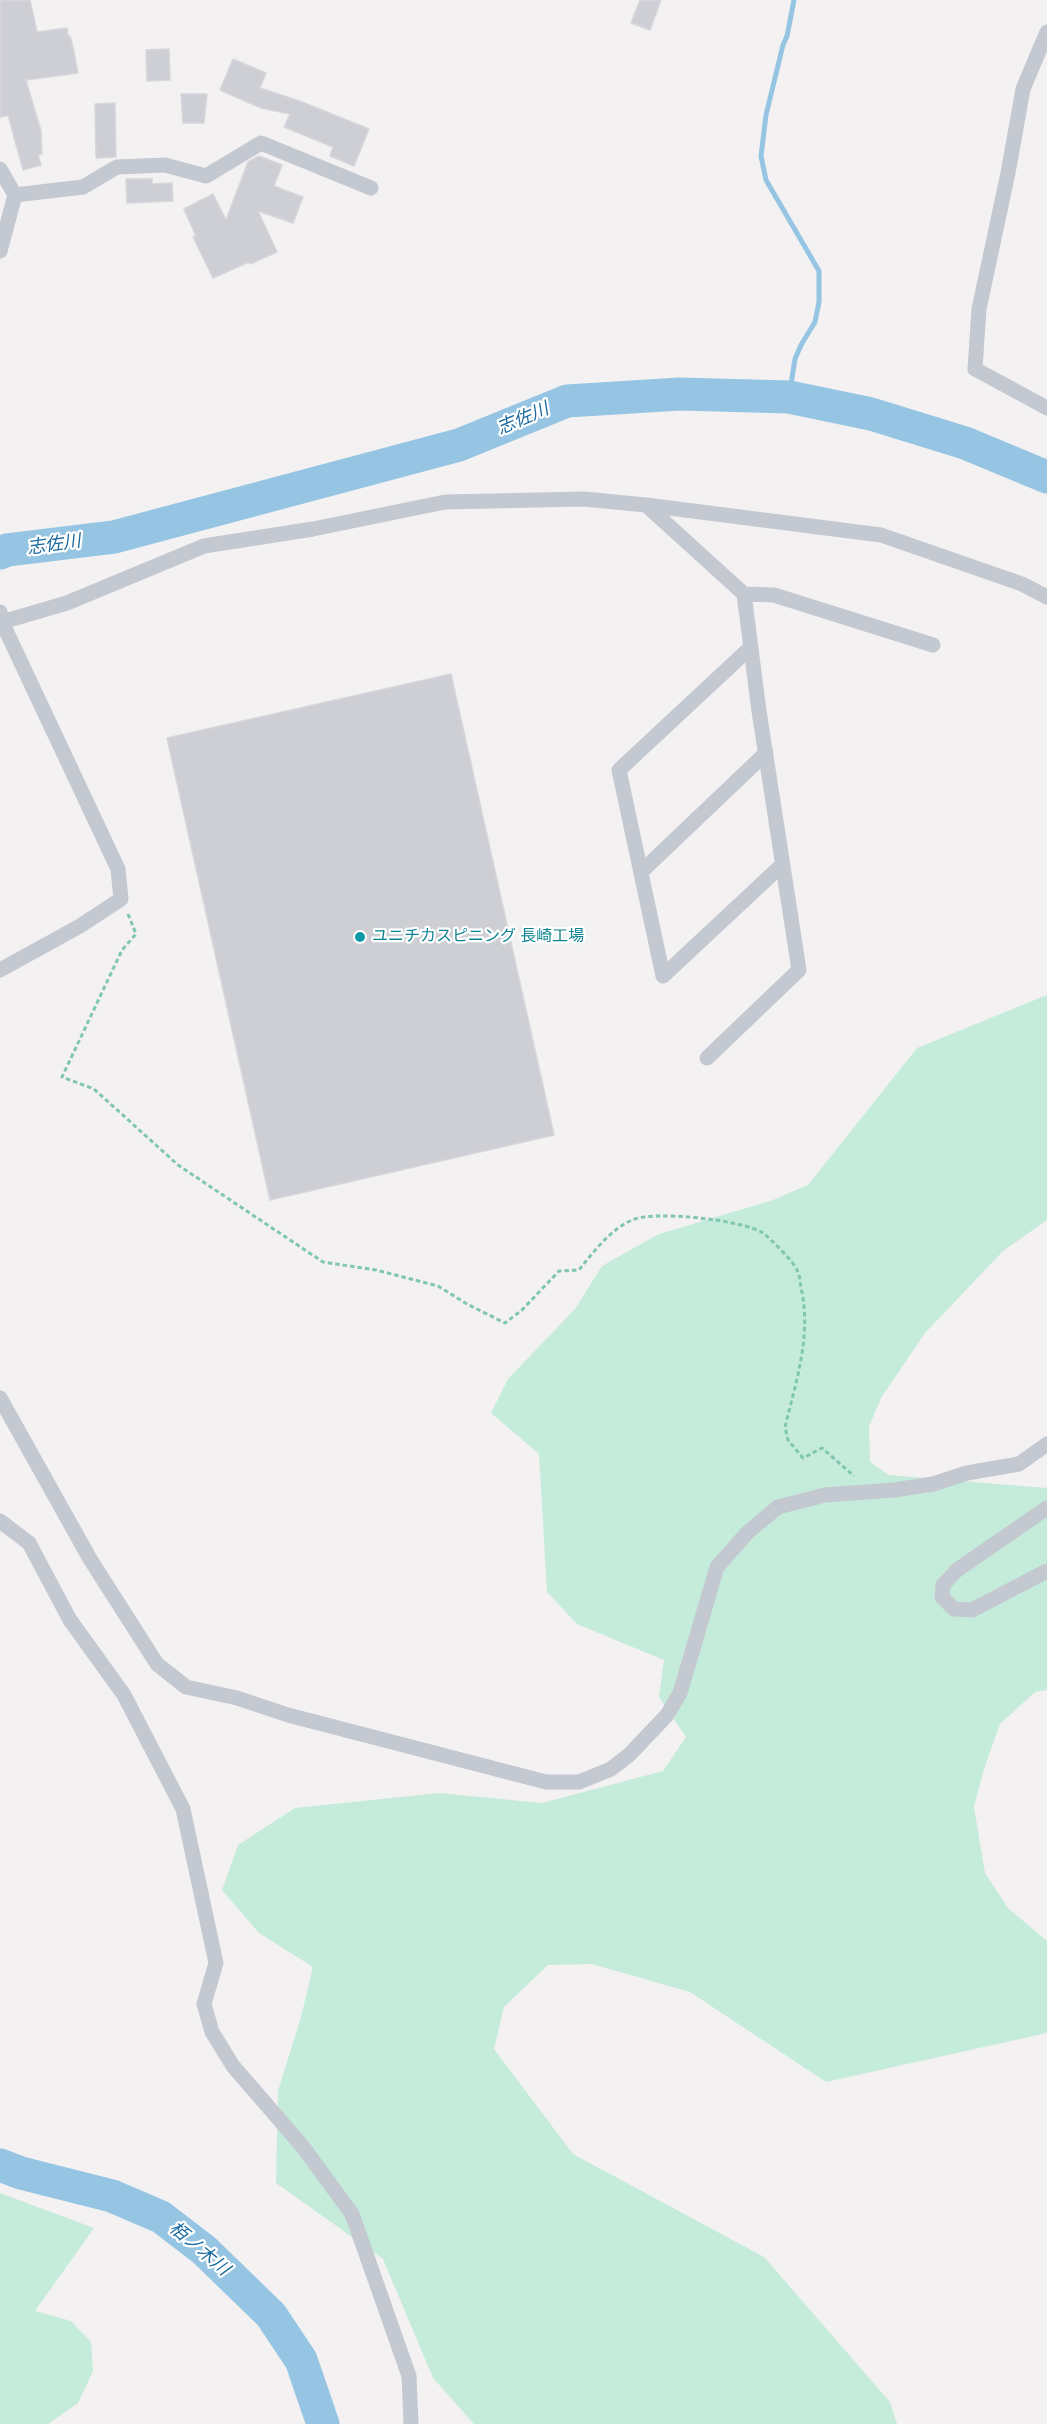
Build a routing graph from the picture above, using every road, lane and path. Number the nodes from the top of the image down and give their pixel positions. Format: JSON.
{"nodes":[{"id":1,"x":1047,"y":32,"type":"edge"},
{"id":2,"x":0,"y":169,"type":"edge"},
{"id":3,"x":371,"y":188,"type":"dead end"},
{"id":4,"x":15,"y":195,"type":"junction"},
{"id":5,"x":3,"y":223,"type":"edge"},
{"id":6,"x":0,"y":251,"type":"edge"},
{"id":7,"x":1047,"y":408,"type":"edge"},
{"id":8,"x":646,"y":505,"type":"junction"},
{"id":9,"x":744,"y":594,"type":"junction"},
{"id":10,"x":1047,"y":597,"type":"edge"},
{"id":11,"x":1,"y":617,"type":"edge"},
{"id":12,"x":933,"y":645,"type":"dead end"},
{"id":13,"x":751,"y":647,"type":"junction"},
{"id":14,"x":766,"y":753,"type":"junction"},
{"id":15,"x":783,"y":864,"type":"junction"},
{"id":16,"x":641,"y":872,"type":"junction"},
{"id":17,"x":121,"y":899,"type":"junction"},
{"id":18,"x":0,"y":970,"type":"edge"},
{"id":19,"x":707,"y":1058,"type":"dead end"},
{"id":20,"x":0,"y":1398,"type":"edge"},
{"id":21,"x":1047,"y":1444,"type":"edge"},
{"id":22,"x":871,"y":1492,"type":"junction"},
{"id":23,"x":1047,"y":1508,"type":"edge"},
{"id":24,"x":0,"y":1521,"type":"edge"},
{"id":25,"x":1047,"y":1570,"type":"edge"},
{"id":26,"x":411,"y":2424,"type":"edge"}],
"edges":[{"from":1,"to":7,"type":"street"},
{"from":2,"to":4,"type":"street"},
{"from":3,"to":4,"type":"street"},
{"from":4,"to":5,"type":"street"},
{"from":5,"to":6,"type":"street"},
{"from":8,"to":9,"type":"street"},
{"from":8,"to":10,"type":"street"},
{"from":8,"to":11,"type":"street"},
{"from":9,"to":12,"type":"street"},
{"from":9,"to":13,"type":"street"},
{"from":11,"to":17,"type":"street"},
{"from":13,"to":14,"type":"street"},
{"from":13,"to":16,"type":"street"},
{"from":14,"to":15,"type":"street"},
{"from":14,"to":16,"type":"street"},
{"from":15,"to":16,"type":"street"},
{"from":15,"to":19,"type":"street"},
{"from":17,"to":18,"type":"street"},
{"from":17,"to":22,"type":"path"},
{"from":20,"to":22,"type":"street"},
{"from":21,"to":22,"type":"street"},
{"from":23,"to":25,"type":"street"},
{"from":24,"to":26,"type":"street"}]}
